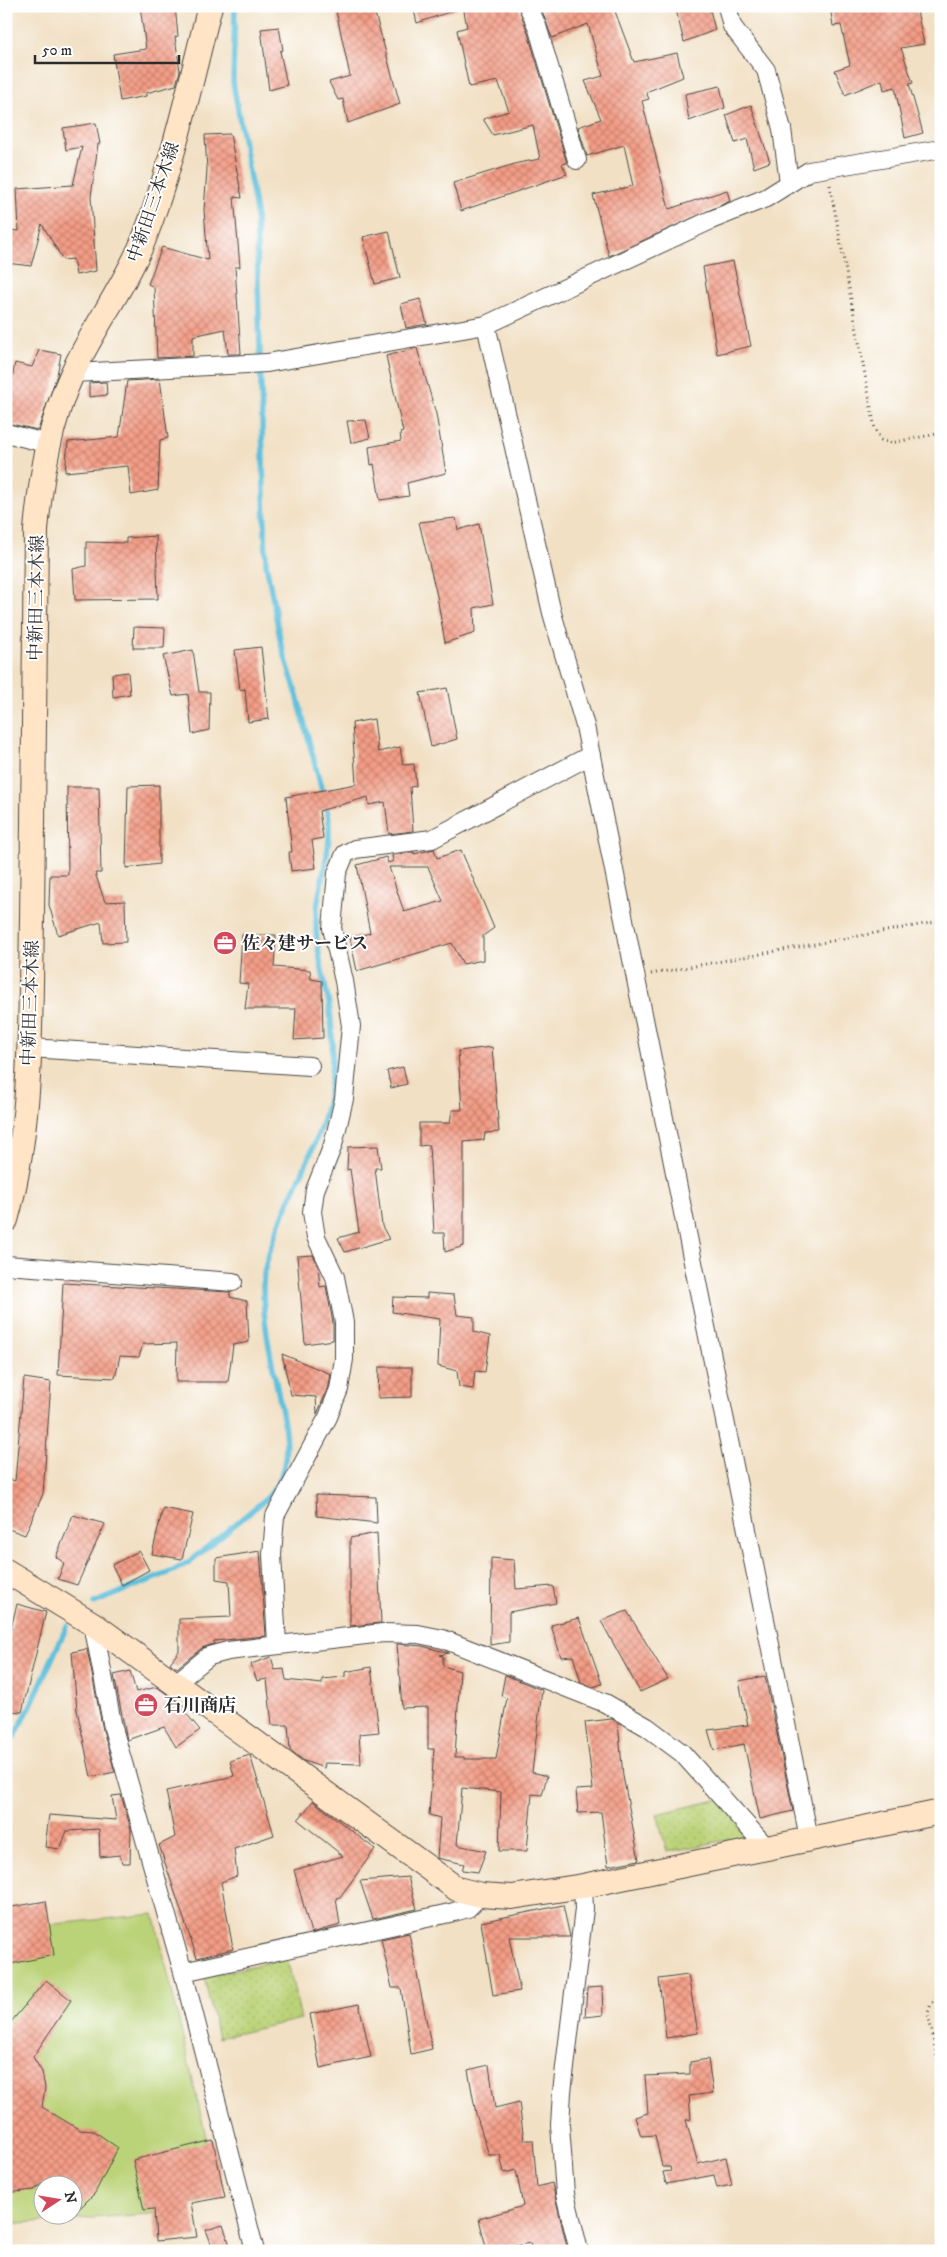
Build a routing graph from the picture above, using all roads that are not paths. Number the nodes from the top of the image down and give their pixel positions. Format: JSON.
{"nodes":[{"id":1,"x":210,"y":6,"type":"edge"},
{"id":2,"x":528,"y":6,"type":"edge"},
{"id":3,"x":727,"y":6,"type":"edge"},
{"id":4,"x":941,"y":149,"type":"edge"},
{"id":5,"x":577,"y":160,"type":"dead end"},
{"id":6,"x":789,"y":183,"type":"junction"},
{"id":7,"x":486,"y":325,"type":"junction"},
{"id":8,"x":73,"y":373,"type":"junction"},
{"id":9,"x":6,"y":433,"type":"edge"},
{"id":10,"x":50,"y":444,"type":"junction"},
{"id":11,"x":591,"y":755,"type":"junction"},
{"id":12,"x":30,"y":1048,"type":"junction"},
{"id":13,"x":310,"y":1066,"type":"dead end"},
{"id":14,"x":6,"y":1220,"type":"edge"},
{"id":15,"x":6,"y":1265,"type":"edge"},
{"id":16,"x":233,"y":1282,"type":"dead end"},
{"id":17,"x":6,"y":1570,"type":"edge"},
{"id":18,"x":92,"y":1624,"type":"junction"},
{"id":19,"x":277,"y":1644,"type":"junction"},
{"id":20,"x":176,"y":1683,"type":"junction"},
{"id":21,"x":941,"y":1812,"type":"edge"},
{"id":22,"x":809,"y":1838,"type":"junction"},
{"id":23,"x":767,"y":1848,"type":"junction"},
{"id":24,"x":583,"y":1886,"type":"junction"},
{"id":25,"x":481,"y":1895,"type":"junction"},
{"id":26,"x":183,"y":1972,"type":"junction"},
{"id":27,"x":255,"y":2251,"type":"edge"},
{"id":28,"x":579,"y":2251,"type":"edge"}],
"edges":[{"from":1,"to":8,"type":"main road","name":"中新田三本木線"},
{"from":2,"to":5,"type":"street"},
{"from":3,"to":6,"type":"street"},
{"from":4,"to":6,"type":"street"},
{"from":6,"to":7,"type":"street"},
{"from":7,"to":8,"type":"street"},
{"from":7,"to":11,"type":"street"},
{"from":8,"to":10,"type":"main road","name":"中新田三本木線"},
{"from":9,"to":10,"type":"street"},
{"from":10,"to":12,"type":"main road","name":"中新田三本木線"},
{"from":11,"to":19,"type":"street"},
{"from":11,"to":22,"type":"street"},
{"from":12,"to":13,"type":"street"},
{"from":12,"to":14,"type":"main road","name":"中新田三本木線"},
{"from":15,"to":16,"type":"street"},
{"from":17,"to":18,"type":"main road"},
{"from":18,"to":20,"type":"main road"},
{"from":18,"to":26,"type":"street"},
{"from":19,"to":20,"type":"street"},
{"from":19,"to":23,"type":"street"},
{"from":20,"to":25,"type":"main road"},
{"from":21,"to":22,"type":"main road"},
{"from":22,"to":23,"type":"main road"},
{"from":23,"to":24,"type":"main road"},
{"from":24,"to":25,"type":"main road"},
{"from":24,"to":28,"type":"street"},
{"from":25,"to":26,"type":"street"},
{"from":26,"to":27,"type":"street"}]}
